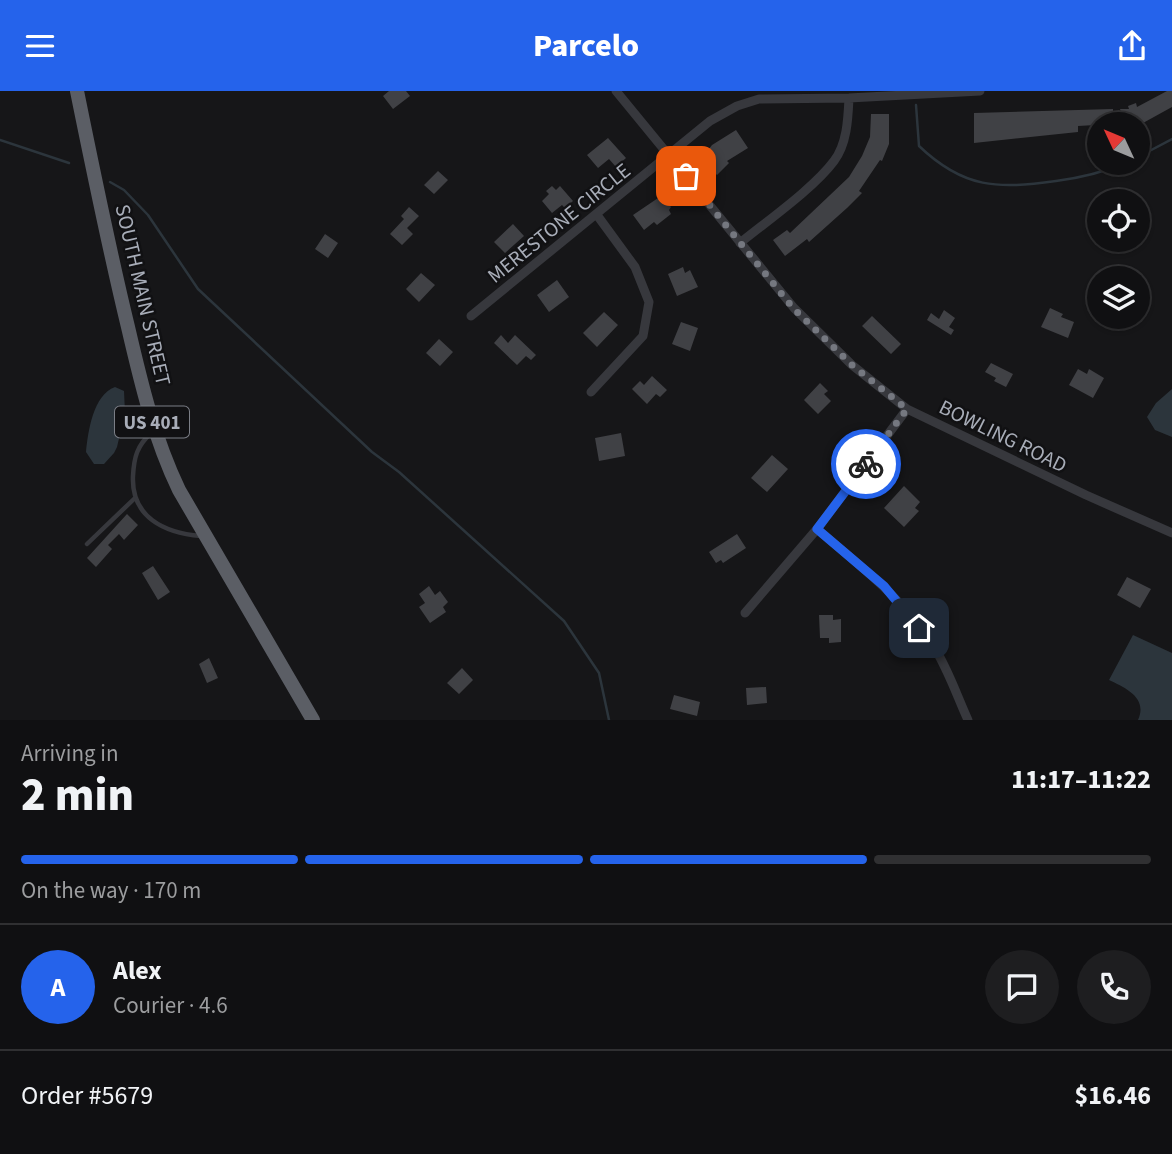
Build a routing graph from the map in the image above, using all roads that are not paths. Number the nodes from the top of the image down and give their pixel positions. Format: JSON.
{"nodes":[{"id":1,"x":77,"y":91,"type":"edge"},
{"id":2,"x":616,"y":91,"type":"edge"},
{"id":3,"x":980,"y":91,"type":"edge"},
{"id":4,"x":849,"y":98,"type":"junction"},
{"id":5,"x":669,"y":156,"type":"junction"},
{"id":6,"x":597,"y":215,"type":"junction"},
{"id":7,"x":740,"y":243,"type":"junction"},
{"id":8,"x":471,"y":316,"type":"dead end"},
{"id":9,"x":591,"y":392,"type":"dead end"},
{"id":10,"x":907,"y":409,"type":"junction"},
{"id":11,"x":155,"y":430,"type":"junction"},
{"id":12,"x":135,"y":498,"type":"junction"},
{"id":13,"x":817,"y":529,"type":"junction"},
{"id":14,"x":1172,"y":533,"type":"edge"},
{"id":15,"x":206,"y":537,"type":"junction"},
{"id":16,"x":87,"y":544,"type":"dead end"},
{"id":17,"x":745,"y":613,"type":"dead end"},
{"id":18,"x":313,"y":720,"type":"edge"},
{"id":19,"x":968,"y":720,"type":"edge"}],
"edges":[{"from":1,"to":11,"type":"highway","name":"SOUTH MAIN STREET","number":"US 401"},
{"from":2,"to":5,"type":"street","name":"BOWLING ROAD"},
{"from":3,"to":4,"type":"street","name":"MERESTONE CIRCLE"},
{"from":4,"to":5,"type":"street","name":"MERESTONE CIRCLE"},
{"from":4,"to":7,"type":"street"},
{"from":5,"to":6,"type":"street","name":"MERESTONE CIRCLE"},
{"from":5,"to":7,"type":"street","name":"BOWLING ROAD"},
{"from":6,"to":8,"type":"street","name":"MERESTONE CIRCLE"},
{"from":6,"to":9,"type":"street"},
{"from":7,"to":10,"type":"street","name":"BOWLING ROAD"},
{"from":10,"to":13,"type":"street"},
{"from":10,"to":14,"type":"street","name":"BOWLING ROAD"},
{"from":11,"to":12,"type":"lane"},
{"from":11,"to":15,"type":"highway","name":"SOUTH MAIN STREET","number":"US 401"},
{"from":12,"to":15,"type":"lane"},
{"from":12,"to":16,"type":"lane"},
{"from":13,"to":17,"type":"street"},
{"from":13,"to":19,"type":"street"},
{"from":15,"to":18,"type":"highway","name":"SOUTH MAIN STREET","number":"US 401"}]}
